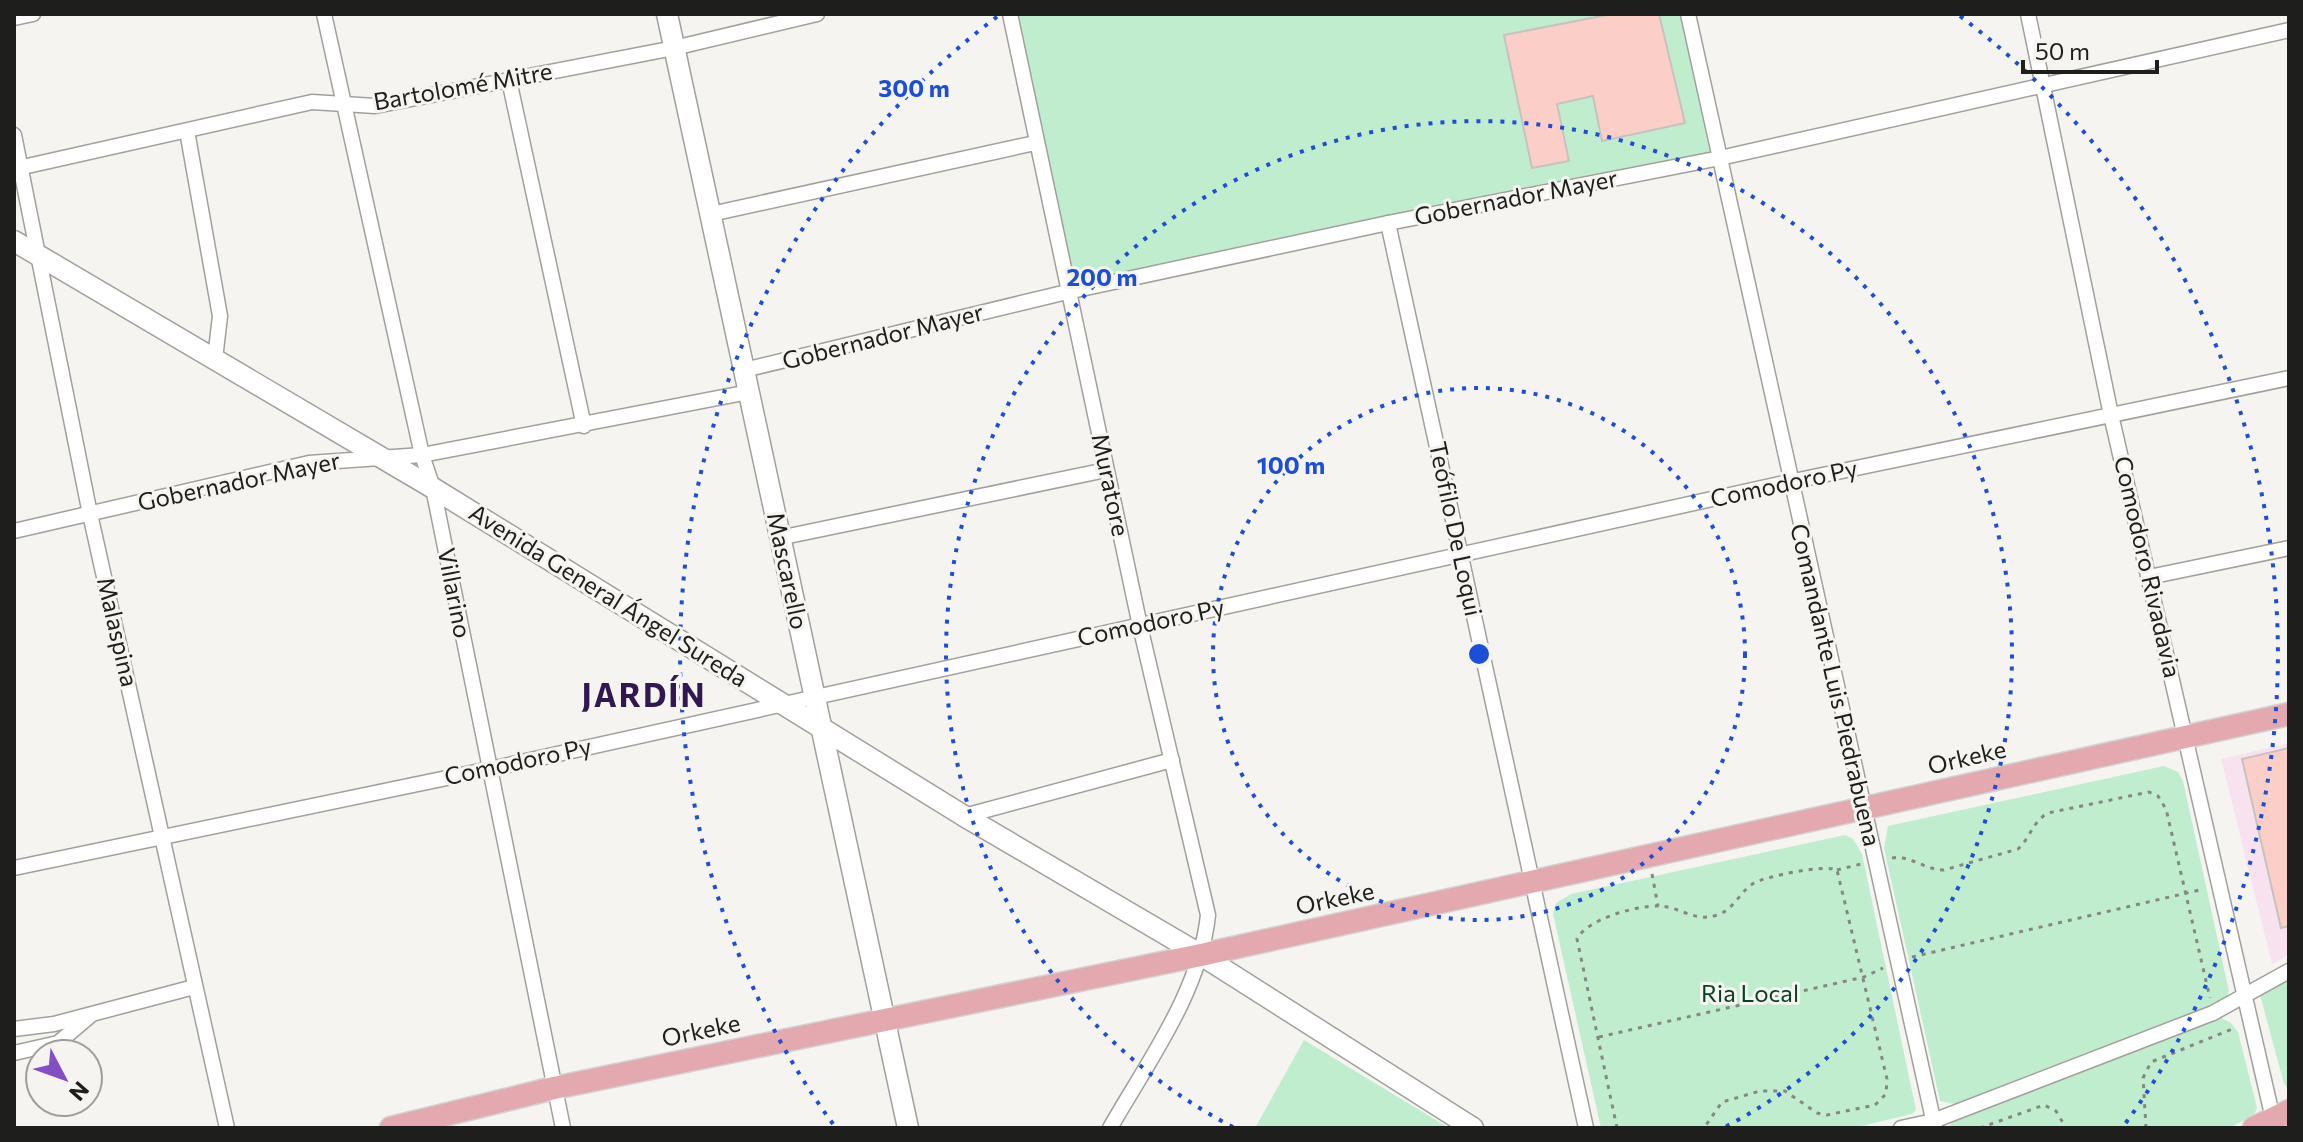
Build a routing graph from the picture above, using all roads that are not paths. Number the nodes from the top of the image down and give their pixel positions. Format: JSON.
{"nodes":[{"id":1,"x":33,"y":14,"type":"edge"},
{"id":2,"x":324,"y":14,"type":"edge"},
{"id":3,"x":667,"y":14,"type":"edge"},
{"id":4,"x":817,"y":14,"type":"edge"},
{"id":5,"x":1010,"y":14,"type":"edge"},
{"id":6,"x":1688,"y":14,"type":"edge"},
{"id":7,"x":2028,"y":14,"type":"edge"},
{"id":8,"x":14,"y":18,"type":"edge"},
{"id":9,"x":2289,"y":30,"type":"edge"},
{"id":10,"x":674,"y":48,"type":"junction"},
{"id":11,"x":509,"y":80,"type":"junction"},
{"id":12,"x":2043,"y":83,"type":"junction"},
{"id":13,"x":343,"y":104,"type":"junction"},
{"id":14,"x":187,"y":131,"type":"junction"},
{"id":15,"x":14,"y":135,"type":"edge"},
{"id":16,"x":1035,"y":143,"type":"junction"},
{"id":17,"x":1720,"y":158,"type":"junction"},
{"id":18,"x":18,"y":168,"type":"edge"},
{"id":19,"x":711,"y":214,"type":"junction"},
{"id":20,"x":1388,"y":223,"type":"junction"},
{"id":21,"x":14,"y":241,"type":"edge"},
{"id":22,"x":37,"y":255,"type":"junction"},
{"id":23,"x":1067,"y":292,"type":"junction"},
{"id":24,"x":215,"y":359,"type":"junction"},
{"id":25,"x":744,"y":370,"type":"junction"},
{"id":26,"x":2289,"y":378,"type":"edge"},
{"id":27,"x":749,"y":392,"type":"junction"},
{"id":28,"x":2111,"y":415,"type":"junction"},
{"id":29,"x":584,"y":426,"type":"junction"},
{"id":30,"x":422,"y":455,"type":"junction"},
{"id":31,"x":382,"y":459,"type":"junction"},
{"id":32,"x":1106,"y":470,"type":"junction"},
{"id":33,"x":1789,"y":482,"type":"junction"},
{"id":34,"x":433,"y":488,"type":"junction"},
{"id":35,"x":90,"y":514,"type":"junction"},
{"id":36,"x":14,"y":531,"type":"edge"},
{"id":37,"x":779,"y":538,"type":"junction"},
{"id":38,"x":2289,"y":548,"type":"edge"},
{"id":39,"x":1460,"y":556,"type":"junction"},
{"id":40,"x":2149,"y":577,"type":"junction"},
{"id":41,"x":1140,"y":626,"type":"junction"},
{"id":42,"x":814,"y":695,"type":"junction"},
{"id":43,"x":782,"y":702,"type":"junction"},
{"id":44,"x":2289,"y":714,"type":"edge"},
{"id":45,"x":821,"y":728,"type":"junction"},
{"id":46,"x":2187,"y":735,"type":"junction"},
{"id":47,"x":1172,"y":760,"type":"junction"},
{"id":48,"x":490,"y":769,"type":"junction"},
{"id":49,"x":1862,"y":808,"type":"junction"},
{"id":50,"x":964,"y":816,"type":"junction"},
{"id":51,"x":162,"y":835,"type":"junction"},
{"id":52,"x":14,"y":868,"type":"edge"},
{"id":53,"x":1533,"y":882,"type":"junction"},
{"id":54,"x":1201,"y":955,"type":"junction"},
{"id":55,"x":2289,"y":971,"type":"edge"},
{"id":56,"x":194,"y":987,"type":"junction"},
{"id":57,"x":2244,"y":995,"type":"junction"},
{"id":58,"x":94,"y":1012,"type":"junction"},
{"id":59,"x":886,"y":1020,"type":"junction"},
{"id":60,"x":14,"y":1029,"type":"edge"},
{"id":61,"x":14,"y":1053,"type":"edge"},
{"id":62,"x":554,"y":1088,"type":"junction"},
{"id":63,"x":2272,"y":1119,"type":"edge"},
{"id":64,"x":1934,"y":1124,"type":"edge"},
{"id":65,"x":227,"y":1128,"type":"edge"},
{"id":66,"x":391,"y":1128,"type":"edge"},
{"id":67,"x":563,"y":1128,"type":"edge"},
{"id":68,"x":908,"y":1128,"type":"edge"},
{"id":69,"x":1110,"y":1128,"type":"edge"},
{"id":70,"x":1473,"y":1128,"type":"edge"},
{"id":71,"x":1586,"y":1128,"type":"edge"},
{"id":72,"x":1901,"y":1128,"type":"edge"}],
"edges":[{"from":1,"to":8,"type":"street"},
{"from":2,"to":13,"type":"street","name":"Villarino"},
{"from":3,"to":10,"type":"main road","name":"Mascarello"},
{"from":4,"to":10,"type":"street","name":"Bartolomé Mitre"},
{"from":5,"to":16,"type":"street","name":"Muratore"},
{"from":6,"to":17,"type":"street","name":"Comandante Luis Piedrabuena"},
{"from":7,"to":12,"type":"street","name":"Comodoro Rivadavia"},
{"from":9,"to":12,"type":"street","name":"Gobernador Mayer"},
{"from":10,"to":11,"type":"street","name":"Bartolomé Mitre"},
{"from":10,"to":19,"type":"main road","name":"Mascarello"},
{"from":11,"to":13,"type":"street","name":"Bartolomé Mitre"},
{"from":11,"to":29,"type":"street"},
{"from":12,"to":17,"type":"street","name":"Gobernador Mayer"},
{"from":12,"to":28,"type":"street","name":"Comodoro Rivadavia"},
{"from":13,"to":14,"type":"street","name":"Bartolomé Mitre"},
{"from":13,"to":30,"type":"street","name":"Villarino"},
{"from":14,"to":18,"type":"street","name":"Bartolomé Mitre"},
{"from":14,"to":24,"type":"street"},
{"from":15,"to":18,"type":"street","name":"Malaspina"},
{"from":16,"to":19,"type":"street"},
{"from":16,"to":23,"type":"street","name":"Muratore"},
{"from":17,"to":20,"type":"street","name":"Gobernador Mayer"},
{"from":17,"to":33,"type":"street","name":"Comandante Luis Piedrabuena"},
{"from":18,"to":22,"type":"street","name":"Malaspina"},
{"from":19,"to":25,"type":"main road","name":"Mascarello"},
{"from":20,"to":23,"type":"street","name":"Gobernador Mayer"},
{"from":20,"to":39,"type":"street","name":"Teófilo De Loqui"},
{"from":21,"to":22,"type":"main road","name":"Avenida General Ángel Sureda"},
{"from":22,"to":24,"type":"main road","name":"Avenida General Ángel Sureda"},
{"from":22,"to":35,"type":"street","name":"Malaspina"},
{"from":23,"to":25,"type":"street","name":"Gobernador Mayer"},
{"from":23,"to":32,"type":"street","name":"Muratore"},
{"from":24,"to":31,"type":"main road","name":"Avenida General Ángel Sureda"},
{"from":25,"to":27,"type":"main road","name":"Mascarello"},
{"from":26,"to":28,"type":"street","name":"Comodoro Py"},
{"from":27,"to":29,"type":"street","name":"Gobernador Mayer"},
{"from":27,"to":37,"type":"main road","name":"Mascarello"},
{"from":28,"to":33,"type":"street","name":"Comodoro Py"},
{"from":28,"to":40,"type":"street","name":"Comodoro Rivadavia"},
{"from":29,"to":30,"type":"street","name":"Gobernador Mayer"},
{"from":30,"to":31,"type":"street","name":"Gobernador Mayer"},
{"from":30,"to":34,"type":"street","name":"Villarino"},
{"from":31,"to":34,"type":"main road","name":"Avenida General Ángel Sureda"},
{"from":31,"to":35,"type":"street","name":"Gobernador Mayer"},
{"from":32,"to":37,"type":"street"},
{"from":32,"to":41,"type":"street","name":"Muratore"},
{"from":33,"to":39,"type":"street","name":"Comodoro Py"},
{"from":33,"to":49,"type":"street","name":"Comandante Luis Piedrabuena"},
{"from":34,"to":43,"type":"main road","name":"Avenida General Ángel Sureda"},
{"from":34,"to":48,"type":"street","name":"Villarino"},
{"from":35,"to":36,"type":"street","name":"Gobernador Mayer"},
{"from":35,"to":51,"type":"street","name":"Malaspina"},
{"from":37,"to":42,"type":"main road","name":"Mascarello"},
{"from":38,"to":40,"type":"street"},
{"from":39,"to":41,"type":"street","name":"Comodoro Py"},
{"from":39,"to":53,"type":"street","name":"Teófilo De Loqui"},
{"from":40,"to":46,"type":"street","name":"Comodoro Rivadavia"},
{"from":41,"to":42,"type":"street","name":"Comodoro Py"},
{"from":41,"to":47,"type":"street","name":"Muratore"},
{"from":42,"to":43,"type":"street","name":"Comodoro Py"},
{"from":42,"to":45,"type":"main road","name":"Mascarello"},
{"from":43,"to":45,"type":"main road","name":"Avenida General Ángel Sureda"},
{"from":43,"to":48,"type":"street","name":"Comodoro Py"},
{"from":44,"to":46,"type":"main road","name":"Orkeke"},
{"from":45,"to":50,"type":"main road","name":"Avenida General Ángel Sureda"},
{"from":45,"to":59,"type":"main road","name":"Mascarello"},
{"from":46,"to":49,"type":"main road","name":"Orkeke"},
{"from":46,"to":57,"type":"street","name":"Comodoro Rivadavia"},
{"from":47,"to":50,"type":"street"},
{"from":47,"to":54,"type":"street","name":"Muratore"},
{"from":48,"to":51,"type":"street","name":"Comodoro Py"},
{"from":48,"to":62,"type":"street","name":"Villarino"},
{"from":49,"to":53,"type":"main road","name":"Orkeke"},
{"from":49,"to":64,"type":"street","name":"Comandante Luis Piedrabuena"},
{"from":50,"to":54,"type":"main road","name":"Avenida General Ángel Sureda"},
{"from":51,"to":52,"type":"street","name":"Comodoro Py"},
{"from":51,"to":56,"type":"street","name":"Malaspina"},
{"from":53,"to":54,"type":"main road","name":"Orkeke"},
{"from":53,"to":71,"type":"street","name":"Teófilo De Loqui"},
{"from":54,"to":59,"type":"main road","name":"Orkeke"},
{"from":54,"to":69,"type":"street","name":"Muratore"},
{"from":54,"to":70,"type":"main road","name":"Avenida General Ángel Sureda"},
{"from":55,"to":57,"type":"street"},
{"from":56,"to":58,"type":"street"},
{"from":56,"to":65,"type":"street","name":"Malaspina"},
{"from":57,"to":63,"type":"street","name":"Comodoro Rivadavia"},
{"from":57,"to":64,"type":"street"},
{"from":58,"to":60,"type":"street"},
{"from":58,"to":61,"type":"street"},
{"from":59,"to":62,"type":"main road","name":"Orkeke"},
{"from":59,"to":68,"type":"main road","name":"Mascarello"},
{"from":62,"to":66,"type":"main road","name":"Orkeke"},
{"from":62,"to":67,"type":"street","name":"Villarino"},
{"from":64,"to":72,"type":"street"}]}
